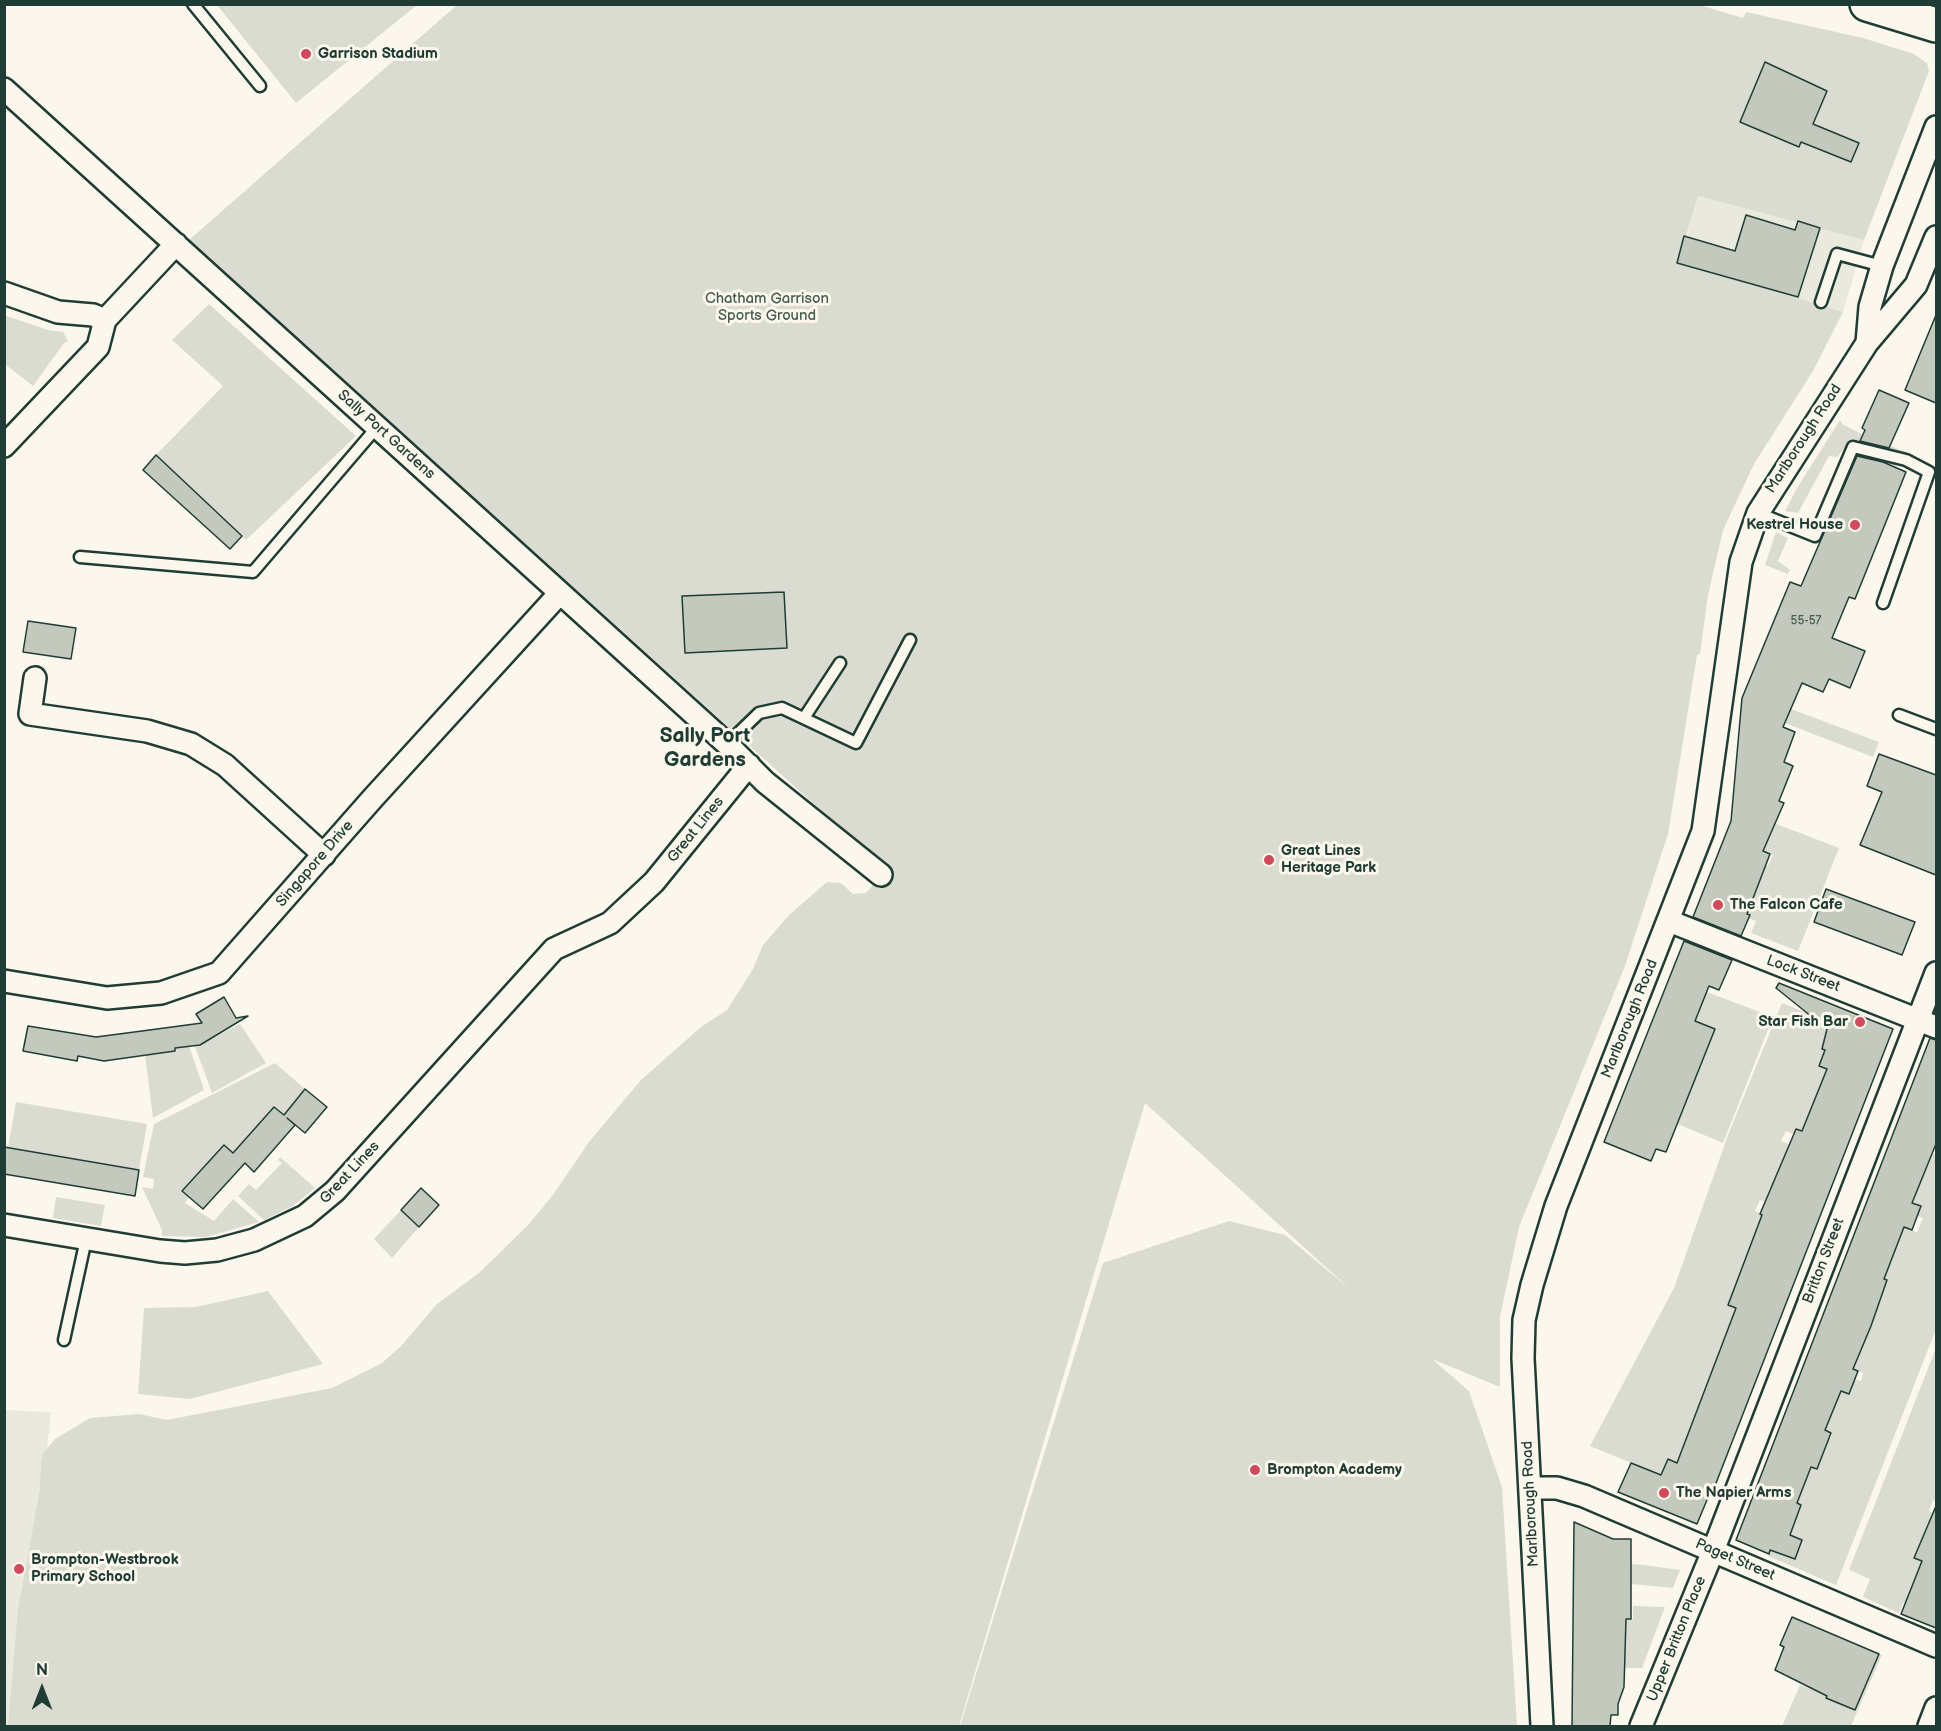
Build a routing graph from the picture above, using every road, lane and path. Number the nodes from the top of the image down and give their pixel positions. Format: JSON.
{"nodes":[{"id":1,"x":193,"y":4,"type":"edge"},
{"id":2,"x":1867,"y":4,"type":"edge"},
{"id":3,"x":1936,"y":25,"type":"edge"},
{"id":4,"x":260,"y":86,"type":"dead end"},
{"id":5,"x":4,"y":89,"type":"edge"},
{"id":6,"x":1936,"y":127,"type":"edge"},
{"id":7,"x":1936,"y":237,"type":"edge"},
{"id":8,"x":176,"y":244,"type":"junction"},
{"id":9,"x":1882,"y":266,"type":"junction"},
{"id":10,"x":4,"y":293,"type":"edge"},
{"id":11,"x":1821,"y":302,"type":"dead end"},
{"id":12,"x":105,"y":320,"type":"junction"},
{"id":13,"x":1867,"y":343,"type":"junction"},
{"id":14,"x":377,"y":427,"type":"junction"},
{"id":15,"x":4,"y":446,"type":"edge"},
{"id":16,"x":1758,"y":513,"type":"junction"},
{"id":17,"x":80,"y":557,"type":"dead end"},
{"id":18,"x":560,"y":593,"type":"junction"},
{"id":19,"x":1883,"y":603,"type":"dead end"},
{"id":20,"x":910,"y":640,"type":"dead end"},
{"id":21,"x":840,"y":663,"type":"dead end"},
{"id":22,"x":35,"y":678,"type":"dead end"},
{"id":23,"x":1899,"y":715,"type":"dead end"},
{"id":24,"x":804,"y":718,"type":"junction"},
{"id":25,"x":1936,"y":729,"type":"edge"},
{"id":26,"x":728,"y":744,"type":"junction"},
{"id":27,"x":749,"y":765,"type":"junction"},
{"id":28,"x":324,"y":855,"type":"junction"},
{"id":29,"x":881,"y":876,"type":"dead end"},
{"id":30,"x":1669,"y":921,"type":"junction"},
{"id":31,"x":1936,"y":973,"type":"edge"},
{"id":32,"x":4,"y":981,"type":"edge"},
{"id":33,"x":1927,"y":1023,"type":"edge"},
{"id":34,"x":4,"y":1225,"type":"edge"},
{"id":35,"x":86,"y":1239,"type":"junction"},
{"id":36,"x":64,"y":1340,"type":"dead end"},
{"id":37,"x":1530,"y":1488,"type":"junction"},
{"id":38,"x":1713,"y":1551,"type":"junction"},
{"id":39,"x":1936,"y":1646,"type":"edge"},
{"id":40,"x":1936,"y":1708,"type":"edge"},
{"id":41,"x":1542,"y":1726,"type":"edge"},
{"id":42,"x":1641,"y":1726,"type":"edge"},
{"id":43,"x":1929,"y":1726,"type":"edge"}],
"edges":[{"from":1,"to":4,"type":"lane"},
{"from":2,"to":3,"type":"main road"},
{"from":5,"to":8,"type":"street","name":"Sally Port Gardens"},
{"from":6,"to":9,"type":"street","name":"Marlborough Road"},
{"from":7,"to":13,"type":"street","name":"Marlborough Road"},
{"from":8,"to":12,"type":"street"},
{"from":8,"to":14,"type":"street","name":"Sally Port Gardens"},
{"from":9,"to":11,"type":"lane"},
{"from":9,"to":13,"type":"street","name":"Marlborough Road"},
{"from":10,"to":12,"type":"street"},
{"from":12,"to":15,"type":"street"},
{"from":13,"to":16,"type":"street","name":"Marlborough Road"},
{"from":14,"to":17,"type":"lane"},
{"from":14,"to":18,"type":"street","name":"Sally Port Gardens"},
{"from":16,"to":19,"type":"lane"},
{"from":16,"to":30,"type":"street","name":"Marlborough Road"},
{"from":18,"to":26,"type":"street","name":"Sally Port Gardens"},
{"from":18,"to":28,"type":"street","name":"Singapore Drive"},
{"from":20,"to":24,"type":"lane"},
{"from":21,"to":24,"type":"lane"},
{"from":22,"to":28,"type":"street"},
{"from":23,"to":25,"type":"lane"},
{"from":24,"to":26,"type":"lane"},
{"from":26,"to":27,"type":"street","name":"Sally Port Gardens"},
{"from":27,"to":29,"type":"street","name":"Sally Port Gardens"},
{"from":27,"to":35,"type":"street","name":"Great Lines"},
{"from":28,"to":32,"type":"street","name":"Singapore Drive"},
{"from":30,"to":33,"type":"street","name":"Lock Street"},
{"from":30,"to":37,"type":"street","name":"Marlborough Road"},
{"from":31,"to":33,"type":"street","name":"Britton Street"},
{"from":33,"to":38,"type":"street","name":"Britton Street"},
{"from":34,"to":35,"type":"street","name":"Great Lines"},
{"from":35,"to":36,"type":"lane"},
{"from":37,"to":38,"type":"street","name":"Paget Street"},
{"from":37,"to":41,"type":"street","name":"Marlborough Road"},
{"from":38,"to":39,"type":"street","name":"Paget Street"},
{"from":38,"to":42,"type":"street","name":"Upper Britton Place"},
{"from":40,"to":43,"type":"street"}]}
